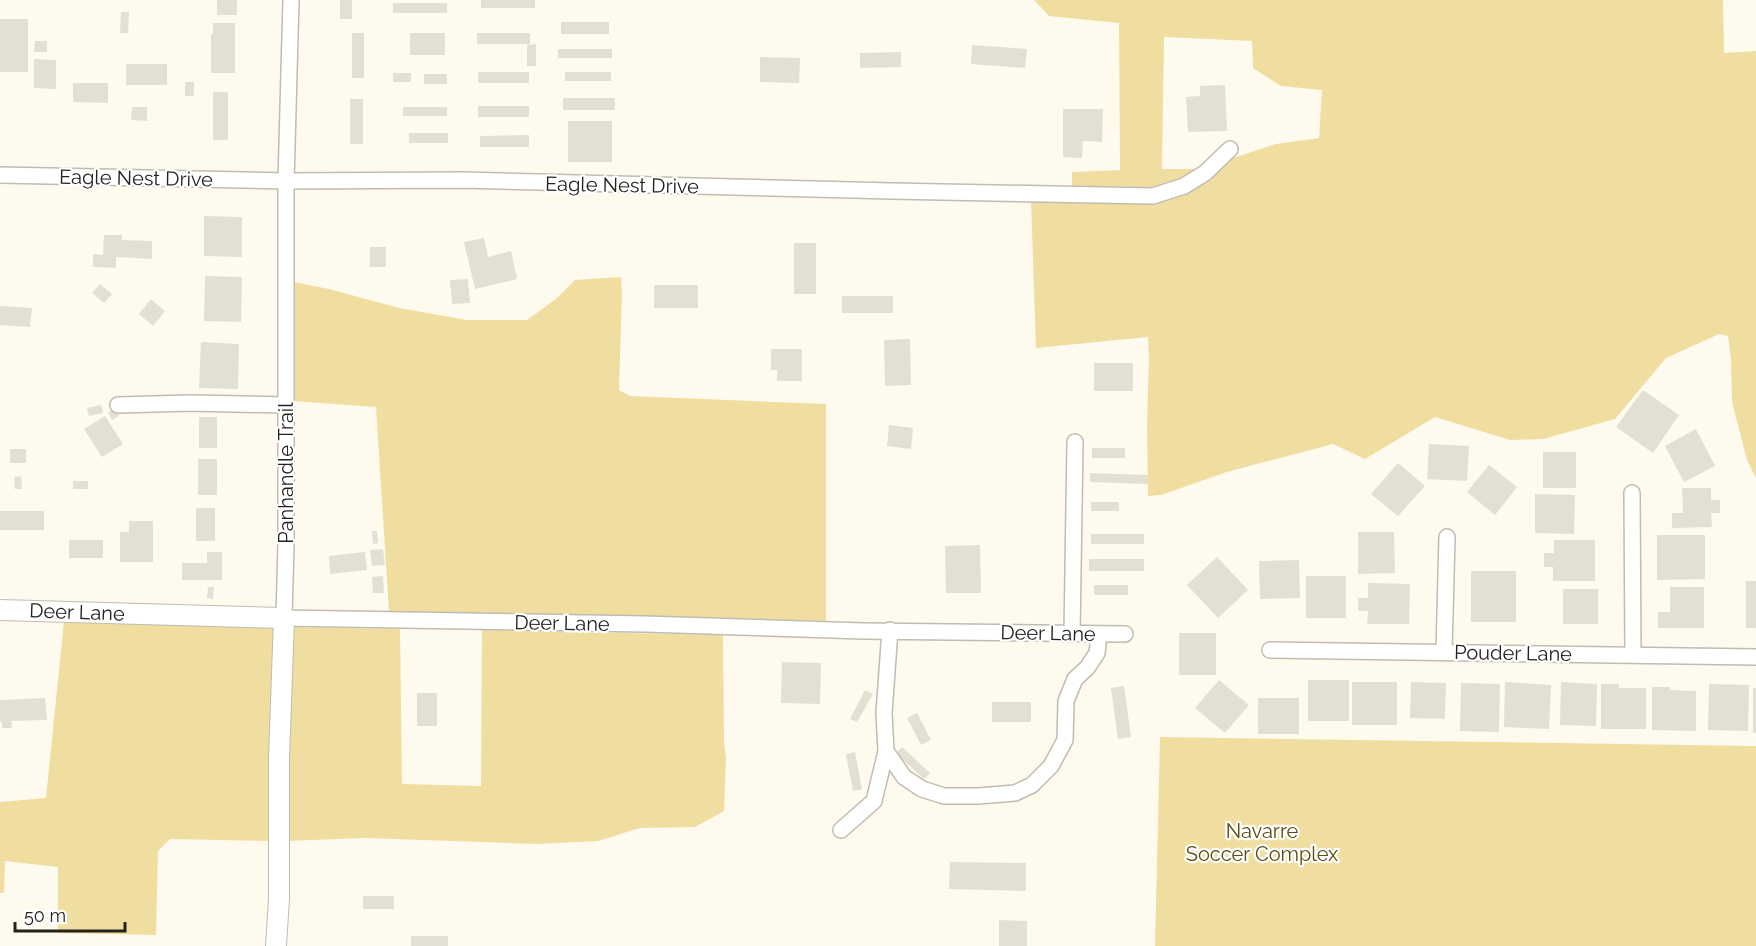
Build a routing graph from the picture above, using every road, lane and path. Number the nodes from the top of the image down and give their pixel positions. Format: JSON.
{"nodes":[{"id":1,"x":291,"y":0,"type":"edge"},
{"id":2,"x":1230,"y":149,"type":"dead end"},
{"id":3,"x":0,"y":175,"type":"edge"},
{"id":4,"x":286,"y":181,"type":"junction"},
{"id":5,"x":118,"y":405,"type":"dead end"},
{"id":6,"x":286,"y":405,"type":"junction"},
{"id":7,"x":1075,"y":442,"type":"dead end"},
{"id":8,"x":1632,"y":493,"type":"dead end"},
{"id":9,"x":1447,"y":537,"type":"dead end"},
{"id":10,"x":0,"y":610,"type":"edge"},
{"id":11,"x":284,"y":618,"type":"junction"},
{"id":12,"x":890,"y":630,"type":"junction"},
{"id":13,"x":1072,"y":634,"type":"junction"},
{"id":14,"x":1125,"y":634,"type":"dead end"},
{"id":15,"x":1099,"y":635,"type":"junction"},
{"id":16,"x":1270,"y":650,"type":"dead end"},
{"id":17,"x":1444,"y":652,"type":"junction"},
{"id":18,"x":1633,"y":655,"type":"junction"},
{"id":19,"x":1756,"y":657,"type":"edge"},
{"id":20,"x":886,"y":751,"type":"junction"},
{"id":21,"x":841,"y":830,"type":"dead end"},
{"id":22,"x":276,"y":946,"type":"edge"}],
"edges":[{"from":1,"to":4,"type":"street","name":"Panhandle Trail"},
{"from":2,"to":4,"type":"street","name":"Eagle Nest Drive"},
{"from":3,"to":4,"type":"street","name":"Eagle Nest Drive"},
{"from":4,"to":6,"type":"street","name":"Panhandle Trail"},
{"from":5,"to":6,"type":"street"},
{"from":6,"to":11,"type":"street","name":"Panhandle Trail"},
{"from":7,"to":13,"type":"street"},
{"from":8,"to":18,"type":"street"},
{"from":9,"to":17,"type":"street"},
{"from":10,"to":11,"type":"street","name":"Deer Lane"},
{"from":11,"to":12,"type":"street","name":"Deer Lane"},
{"from":11,"to":22,"type":"street","name":"Panhandle Trail"},
{"from":12,"to":13,"type":"street","name":"Deer Lane"},
{"from":12,"to":20,"type":"street"},
{"from":13,"to":15,"type":"street","name":"Deer Lane"},
{"from":14,"to":15,"type":"street","name":"Deer Lane"},
{"from":15,"to":20,"type":"street"},
{"from":16,"to":17,"type":"street","name":"Pouder Lane"},
{"from":17,"to":18,"type":"street","name":"Pouder Lane"},
{"from":18,"to":19,"type":"street","name":"Pouder Lane"},
{"from":20,"to":21,"type":"street"}]}
